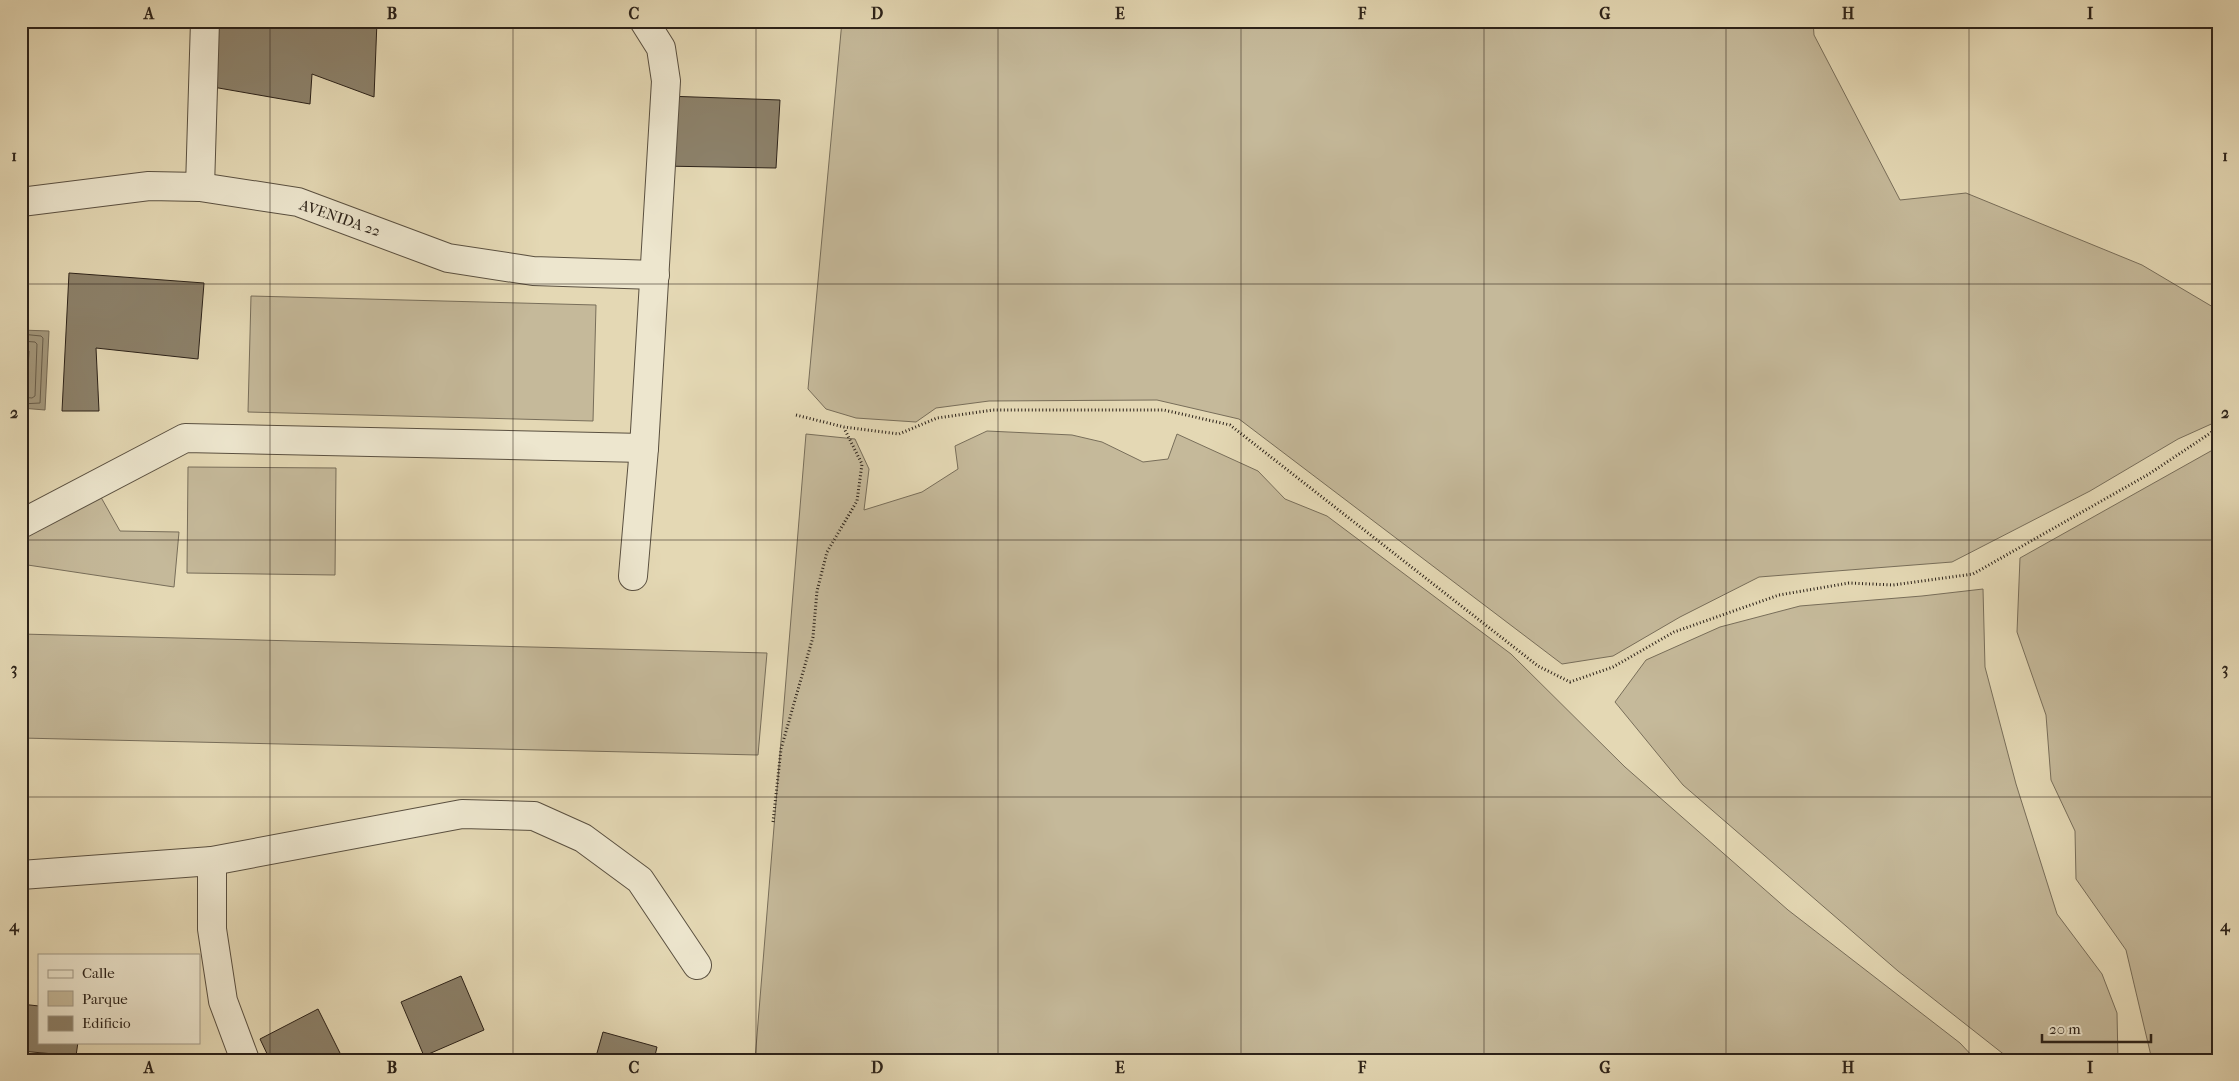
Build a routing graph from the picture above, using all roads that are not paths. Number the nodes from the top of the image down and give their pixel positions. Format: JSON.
{"nodes":[{"id":1,"x":205,"y":21,"type":"edge"},
{"id":2,"x":644,"y":21,"type":"edge"},
{"id":3,"x":200,"y":187,"type":"junction"},
{"id":4,"x":21,"y":202,"type":"edge"},
{"id":5,"x":655,"y":275,"type":"junction"},
{"id":6,"x":644,"y":448,"type":"junction"},
{"id":7,"x":21,"y":524,"type":"edge"},
{"id":8,"x":633,"y":576,"type":"dead end"},
{"id":9,"x":212,"y":861,"type":"junction"},
{"id":10,"x":23,"y":880,"type":"edge"},
{"id":11,"x":697,"y":965,"type":"dead end"},
{"id":12,"x":245,"y":1060,"type":"edge"}],
"edges":[{"from":1,"to":3,"type":"street"},
{"from":2,"to":5,"type":"street"},
{"from":3,"to":4,"type":"street","name":"AVENIDA 22"},
{"from":3,"to":5,"type":"street","name":"AVENIDA 22"},
{"from":5,"to":6,"type":"street"},
{"from":6,"to":7,"type":"street"},
{"from":6,"to":8,"type":"street"},
{"from":9,"to":10,"type":"street"},
{"from":9,"to":11,"type":"street"},
{"from":9,"to":12,"type":"street"}]}
